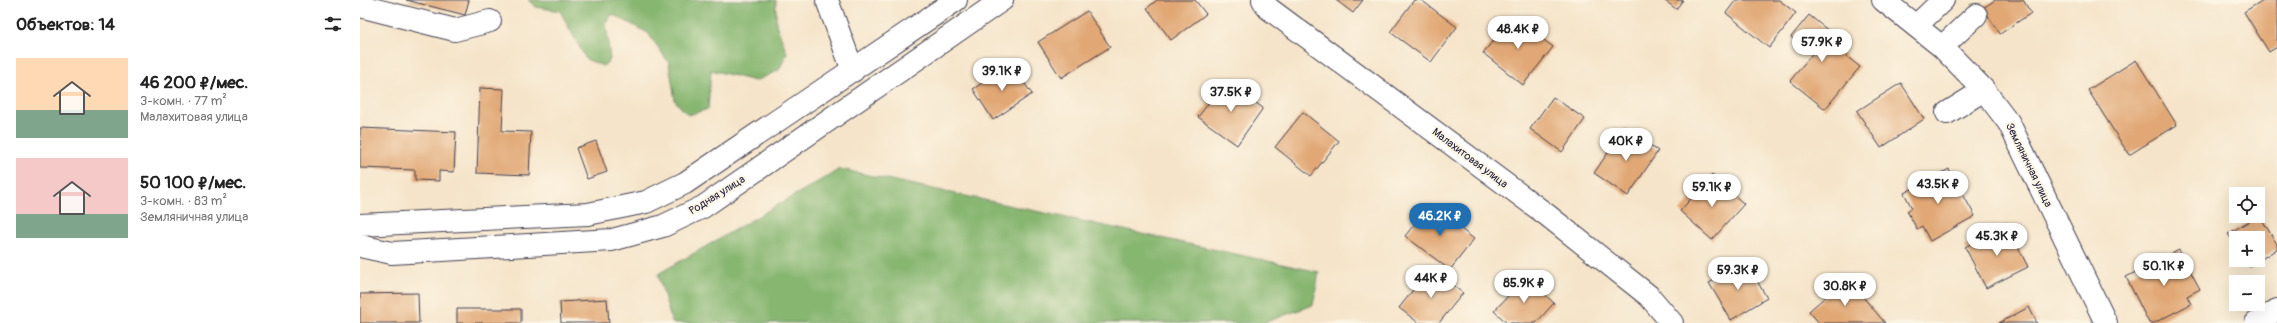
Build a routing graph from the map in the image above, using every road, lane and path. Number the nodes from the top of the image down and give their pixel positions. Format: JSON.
{"nodes":[{"id":1,"x":827,"y":0,"type":"edge"},
{"id":2,"x":956,"y":0,"type":"edge"},
{"id":3,"x":1002,"y":0,"type":"edge"},
{"id":4,"x":1263,"y":0,"type":"edge"},
{"id":5,"x":1883,"y":0,"type":"edge"},
{"id":6,"x":1944,"y":0,"type":"edge"},
{"id":7,"x":360,"y":6,"type":"edge"},
{"id":8,"x":1976,"y":15,"type":"dead end"},
{"id":9,"x":490,"y":21,"type":"dead end"},
{"id":10,"x":1917,"y":25,"type":"junction"},
{"id":11,"x":1942,"y":47,"type":"junction"},
{"id":12,"x":853,"y":71,"type":"junction"},
{"id":13,"x":1984,"y":90,"type":"junction"},
{"id":14,"x":1947,"y":112,"type":"dead end"},
{"id":15,"x":360,"y":225,"type":"edge"},
{"id":16,"x":360,"y":246,"type":"edge"},
{"id":17,"x":2277,"y":310,"type":"edge"},
{"id":18,"x":1672,"y":323,"type":"edge"},
{"id":19,"x":2106,"y":323,"type":"edge"},
{"id":20,"x":2256,"y":323,"type":"edge"}],
"edges":[{"from":1,"to":12,"type":"street"},
{"from":2,"to":12,"type":"street"},
{"from":3,"to":16,"type":"street","name":"Родная улица"},
{"from":4,"to":18,"type":"street","name":"Малахитовая улица"},
{"from":5,"to":10,"type":"street","name":"Земляничная улица"},
{"from":6,"to":10,"type":"street"},
{"from":7,"to":9,"type":"street"},
{"from":8,"to":11,"type":"street"},
{"from":10,"to":11,"type":"street","name":"Земляничная улица"},
{"from":11,"to":13,"type":"street","name":"Земляничная улица"},
{"from":12,"to":15,"type":"street"},
{"from":13,"to":14,"type":"street"},
{"from":13,"to":19,"type":"street","name":"Земляничная улица"},
{"from":17,"to":20,"type":"street"}]}
